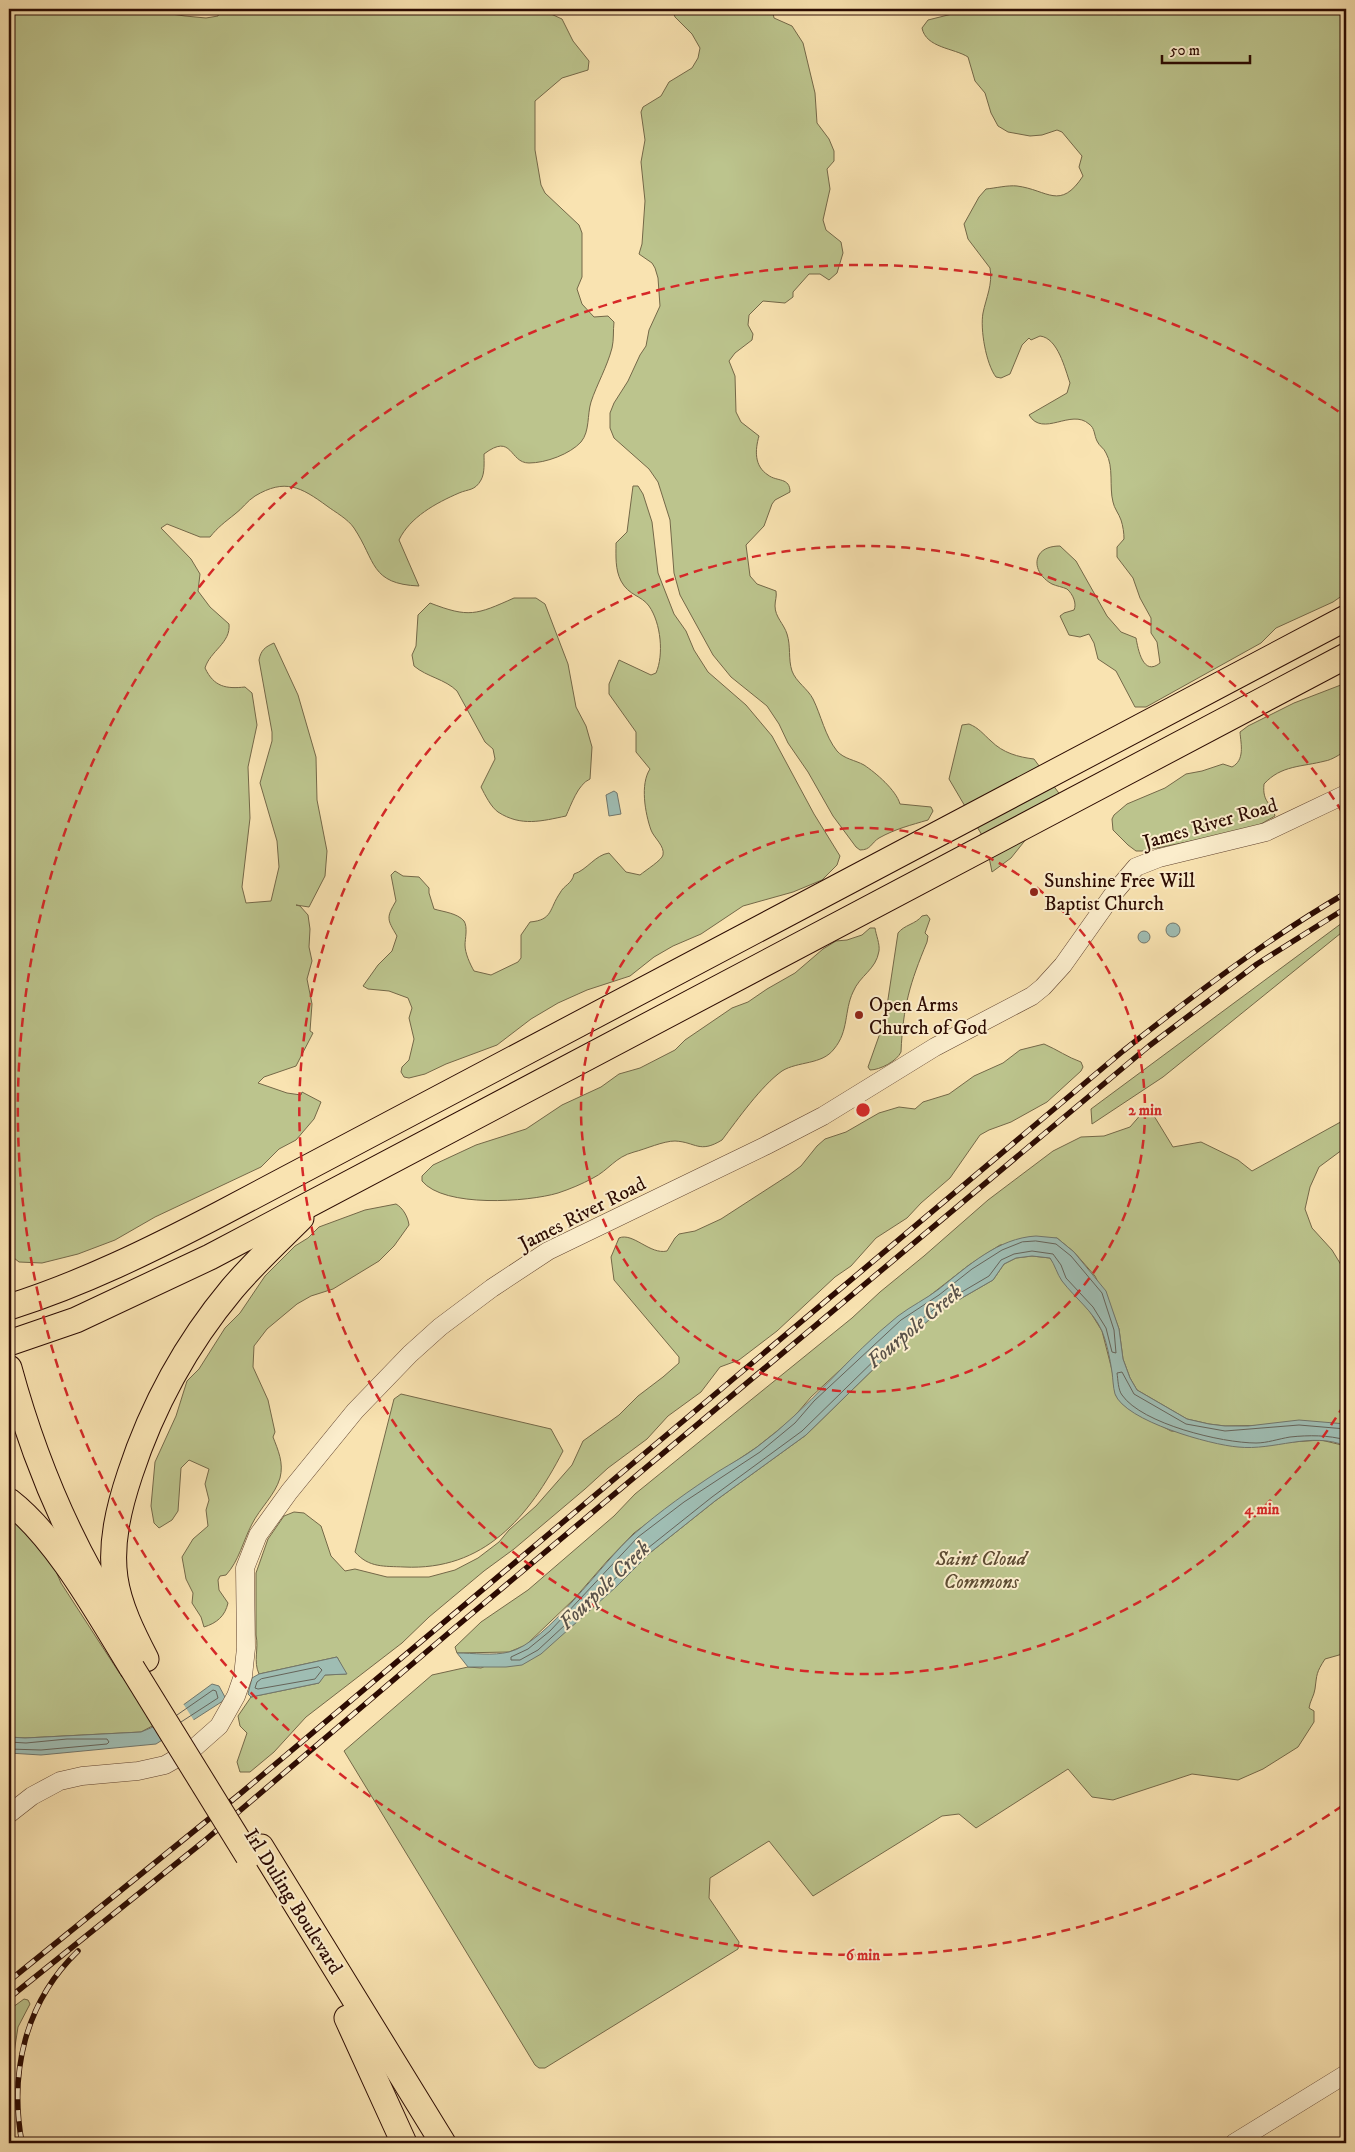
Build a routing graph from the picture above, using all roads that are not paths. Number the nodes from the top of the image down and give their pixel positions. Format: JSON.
{"nodes":[{"id":1,"x":1346,"y":618,"type":"edge"},
{"id":2,"x":1346,"y":656,"type":"edge"},
{"id":3,"x":1346,"y":794,"type":"edge"},
{"id":4,"x":333,"y":1193,"type":"junction"},
{"id":5,"x":9,"y":1307,"type":"edge"},
{"id":6,"x":9,"y":1342,"type":"edge"},
{"id":7,"x":9,"y":1368,"type":"edge"},
{"id":8,"x":9,"y":1406,"type":"edge"},
{"id":9,"x":9,"y":1501,"type":"edge"},
{"id":10,"x":99,"y":1615,"type":"junction"},
{"id":11,"x":139,"y":1663,"type":"junction"},
{"id":12,"x":9,"y":1814,"type":"edge"},
{"id":13,"x":254,"y":1851,"type":"junction"},
{"id":14,"x":346,"y":2018,"type":"junction"},
{"id":15,"x":1346,"y":2074,"type":"edge"},
{"id":16,"x":426,"y":2131,"type":"edge"},
{"id":17,"x":404,"y":2143,"type":"edge"},
{"id":18,"x":443,"y":2143,"type":"edge"},
{"id":19,"x":450,"y":2143,"type":"edge"},
{"id":20,"x":1234,"y":2143,"type":"edge"}],
"edges":[{"from":1,"to":5,"type":"highway"},
{"from":2,"to":4,"type":"highway"},
{"from":3,"to":12,"type":"street","name":"James River Road"},
{"from":4,"to":6,"type":"highway"},
{"from":4,"to":11,"type":"highway"},
{"from":7,"to":11,"type":"highway"},
{"from":8,"to":10,"type":"highway"},
{"from":9,"to":10,"type":"highway"},
{"from":10,"to":11,"type":"highway"},
{"from":11,"to":13,"type":"highway","name":"Irl Duling Boulevard","bridge":true},
{"from":13,"to":14,"type":"highway","name":"Irl Duling Boulevard"},
{"from":13,"to":16,"type":"highway","name":"Irl Duling Boulevard"},
{"from":14,"to":16,"type":"highway","name":"Irl Duling Boulevard"},
{"from":14,"to":17,"type":"highway"},
{"from":15,"to":20,"type":"street"},
{"from":16,"to":18,"type":"highway","name":"Irl Duling Boulevard"},
{"from":16,"to":19,"type":"highway"}]}
